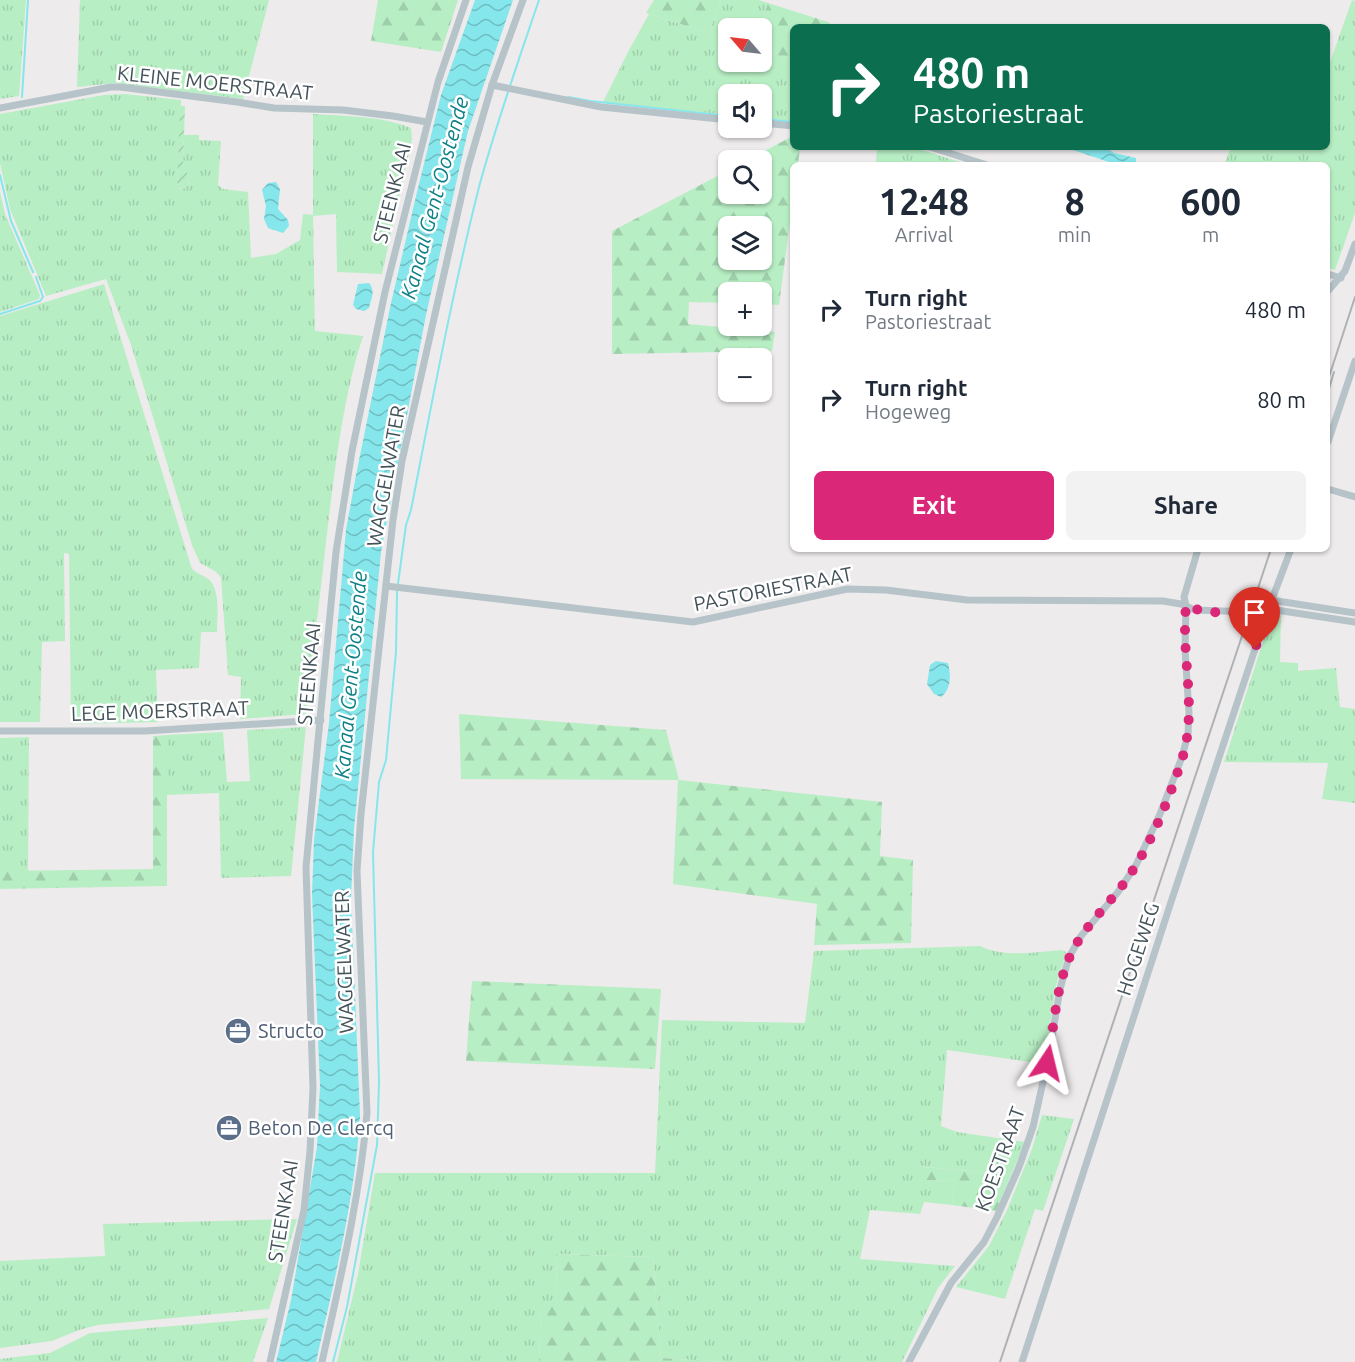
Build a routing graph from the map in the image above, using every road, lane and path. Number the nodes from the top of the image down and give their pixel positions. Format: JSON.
{"nodes":[{"id":1,"x":466,"y":0,"type":"edge"},
{"id":2,"x":523,"y":0,"type":"edge"},
{"id":3,"x":492,"y":85,"type":"junction"},
{"id":4,"x":0,"y":108,"type":"edge"},
{"id":5,"x":718,"y":119,"type":"edge"},
{"id":6,"x":427,"y":122,"type":"junction"},
{"id":7,"x":772,"y":124,"type":"edge"},
{"id":8,"x":790,"y":126,"type":"edge"},
{"id":9,"x":940,"y":150,"type":"edge"},
{"id":10,"x":978,"y":162,"type":"edge"},
{"id":11,"x":1355,"y":244,"type":"edge"},
{"id":12,"x":1330,"y":275,"type":"edge"},
{"id":13,"x":1341,"y":278,"type":"junction"},
{"id":14,"x":1330,"y":289,"type":"edge"},
{"id":15,"x":1355,"y":361,"type":"edge"},
{"id":16,"x":1330,"y":436,"type":"edge"},
{"id":17,"x":1330,"y":490,"type":"edge"},
{"id":18,"x":1355,"y":497,"type":"edge"},
{"id":19,"x":1197,"y":552,"type":"edge"},
{"id":20,"x":1290,"y":552,"type":"edge"},
{"id":21,"x":393,"y":587,"type":"junction"},
{"id":22,"x":1271,"y":600,"type":"junction"},
{"id":23,"x":1186,"y":606,"type":"junction"},
{"id":24,"x":1310,"y":607,"type":"junction"},
{"id":25,"x":1268,"y":610,"type":"junction"},
{"id":26,"x":1346,"y":612,"type":"junction"},
{"id":27,"x":1355,"y":613,"type":"edge"},
{"id":28,"x":1309,"y":616,"type":"junction"},
{"id":29,"x":1346,"y":621,"type":"junction"},
{"id":30,"x":1355,"y":622,"type":"edge"},
{"id":31,"x":321,"y":720,"type":"junction"},
{"id":32,"x":0,"y":731,"type":"edge"},
{"id":33,"x":270,"y":1362,"type":"edge"},
{"id":34,"x":322,"y":1362,"type":"edge"},
{"id":35,"x":909,"y":1362,"type":"edge"},
{"id":36,"x":1022,"y":1362,"type":"edge"}],
"edges":[{"from":1,"to":6,"type":"street","name":"STEENKAAI"},
{"from":2,"to":3,"type":"street","name":"WAGGELWATER"},
{"from":3,"to":5,"type":"street"},
{"from":3,"to":21,"type":"street","name":"WAGGELWATER"},
{"from":4,"to":6,"type":"street","name":"KLEINE MOERSTRAAT"},
{"from":6,"to":31,"type":"street","name":"STEENKAAI"},
{"from":7,"to":8,"type":"street"},
{"from":9,"to":10,"type":"street"},
{"from":11,"to":13,"type":"street"},
{"from":12,"to":13,"type":"street"},
{"from":13,"to":14,"type":"street"},
{"from":15,"to":16,"type":"street"},
{"from":17,"to":18,"type":"street"},
{"from":19,"to":23,"type":"street","name":"KOESTRAAT"},
{"from":20,"to":22,"type":"street","name":"HOGEWEG"},
{"from":21,"to":23,"type":"street","name":"PASTORIESTRAAT"},
{"from":21,"to":34,"type":"street","name":"WAGGELWATER"},
{"from":22,"to":24,"type":"street"},
{"from":22,"to":25,"type":"street","name":"HOGEWEG"},
{"from":23,"to":25,"type":"street","name":"PASTORIESTRAAT"},
{"from":23,"to":35,"type":"street","name":"KOESTRAAT"},
{"from":24,"to":26,"type":"street"},
{"from":24,"to":28,"type":"street"},
{"from":25,"to":28,"type":"street","name":"PASTORIESTRAAT"},
{"from":25,"to":36,"type":"street","name":"HOGEWEG"},
{"from":26,"to":27,"type":"street"},
{"from":26,"to":29,"type":"street"},
{"from":28,"to":29,"type":"street","name":"PASTORIESTRAAT"},
{"from":29,"to":30,"type":"street","name":"PASTORIESTRAAT"},
{"from":31,"to":32,"type":"street","name":"LEGE MOERSTRAAT"},
{"from":31,"to":33,"type":"street","name":"STEENKAAI"}]}
